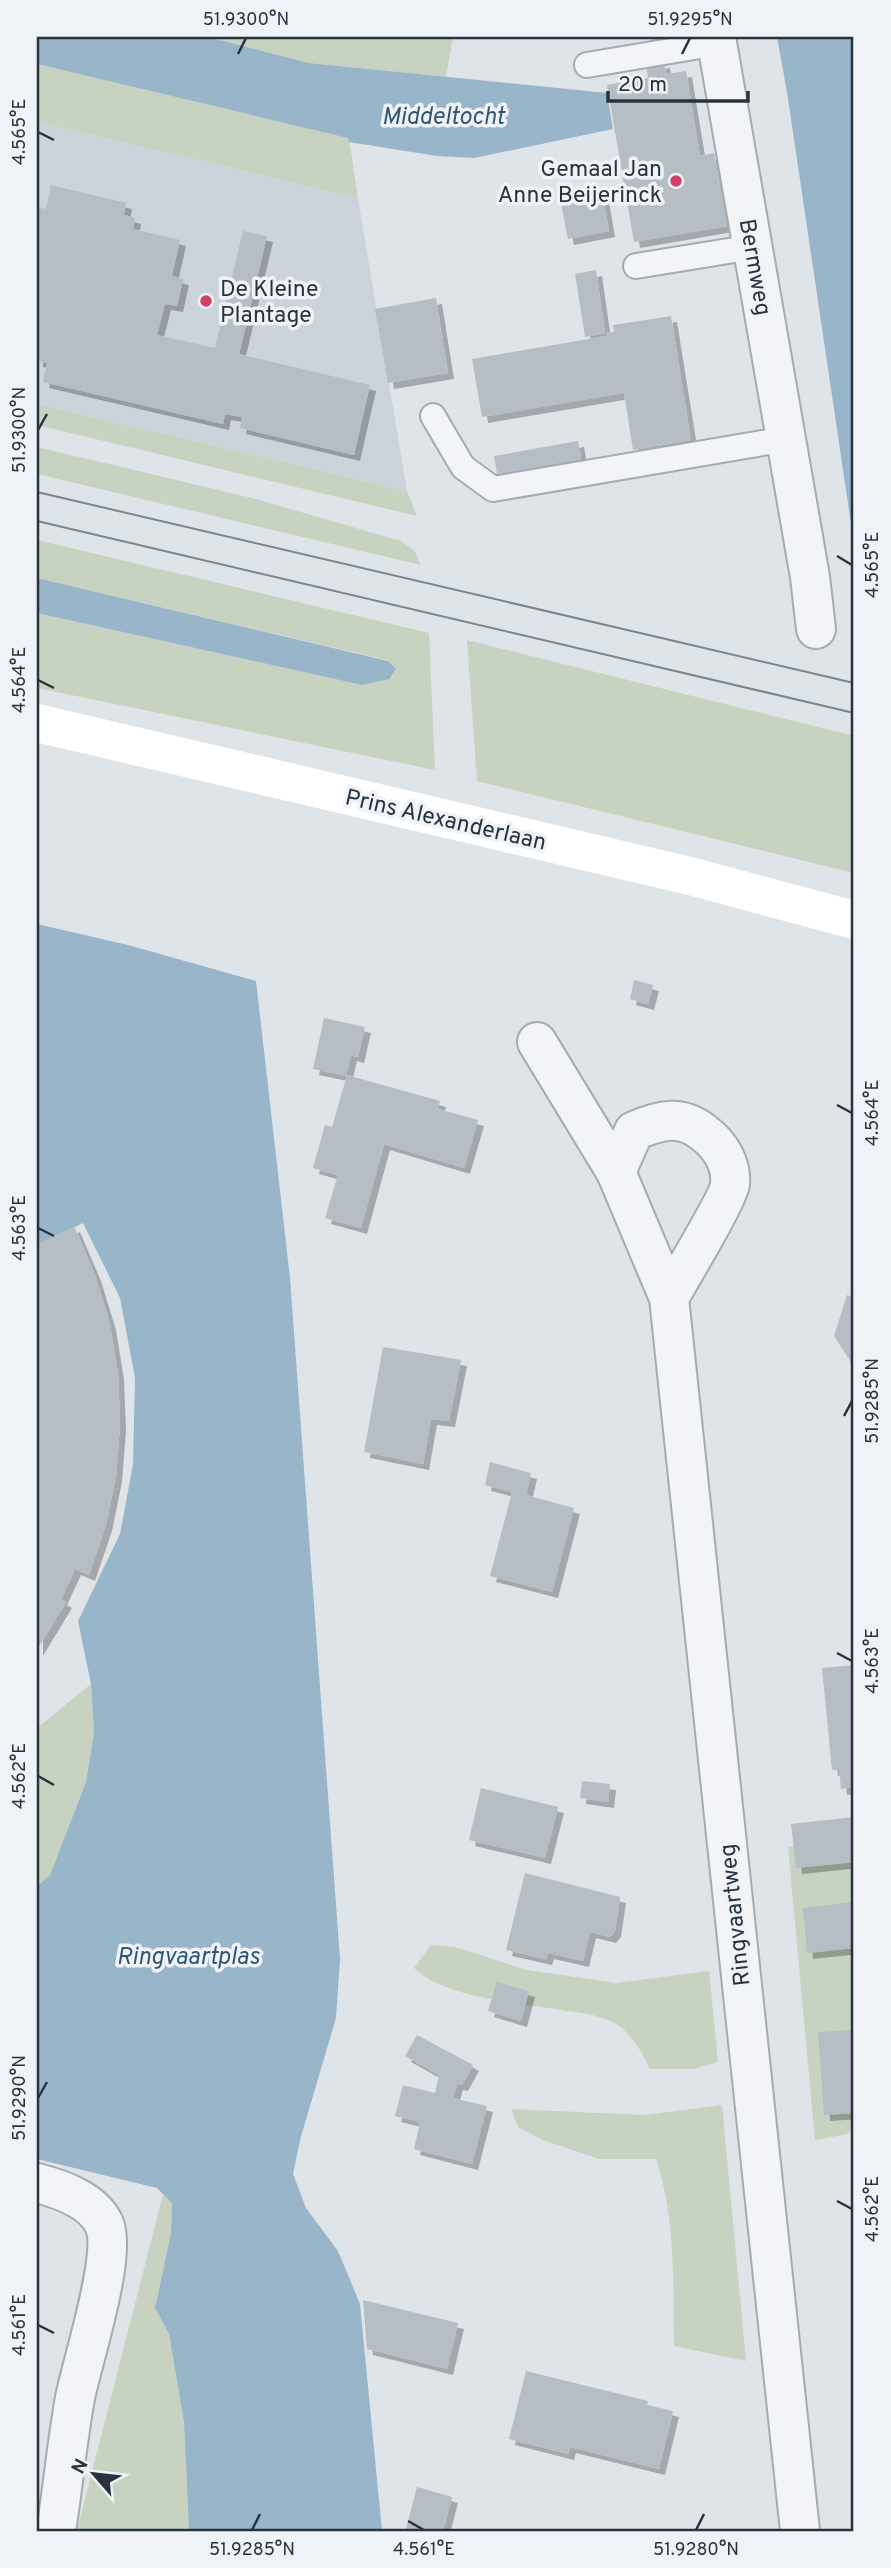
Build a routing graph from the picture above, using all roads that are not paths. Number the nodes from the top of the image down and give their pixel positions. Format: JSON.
{"nodes":[{"id":1,"x":717,"y":40,"type":"edge"},
{"id":2,"x":587,"y":65,"type":"dead end"},
{"id":3,"x":753,"y":247,"type":"junction"},
{"id":4,"x":636,"y":266,"type":"dead end"},
{"id":5,"x":433,"y":416,"type":"dead end"},
{"id":6,"x":786,"y":439,"type":"junction"},
{"id":7,"x":816,"y":629,"type":"dead end"},
{"id":8,"x":37,"y":723,"type":"edge"},
{"id":9,"x":854,"y":920,"type":"edge"},
{"id":10,"x":537,"y":1042,"type":"dead end"},
{"id":11,"x":616,"y":1172,"type":"junction"},
{"id":12,"x":668,"y":1298,"type":"junction"},
{"id":13,"x":37,"y":2183,"type":"edge"},
{"id":14,"x":56,"y":2531,"type":"edge"},
{"id":15,"x":800,"y":2531,"type":"edge"}],
"edges":[{"from":1,"to":2,"type":"lane"},
{"from":1,"to":3,"type":"street","name":"Bermweg"},
{"from":3,"to":4,"type":"lane"},
{"from":3,"to":6,"type":"street","name":"Bermweg"},
{"from":5,"to":6,"type":"lane"},
{"from":6,"to":7,"type":"street","name":"Bermweg"},
{"from":8,"to":9,"type":"main road","name":"Prins Alexanderlaan"},
{"from":10,"to":11,"type":"street","name":"Ringvaartweg"},
{"from":11,"to":12,"type":"street","name":"Ringvaartweg"},
{"from":11,"to":12,"type":"street"},
{"from":12,"to":15,"type":"street","name":"Ringvaartweg"},
{"from":13,"to":14,"type":"street"}]}
